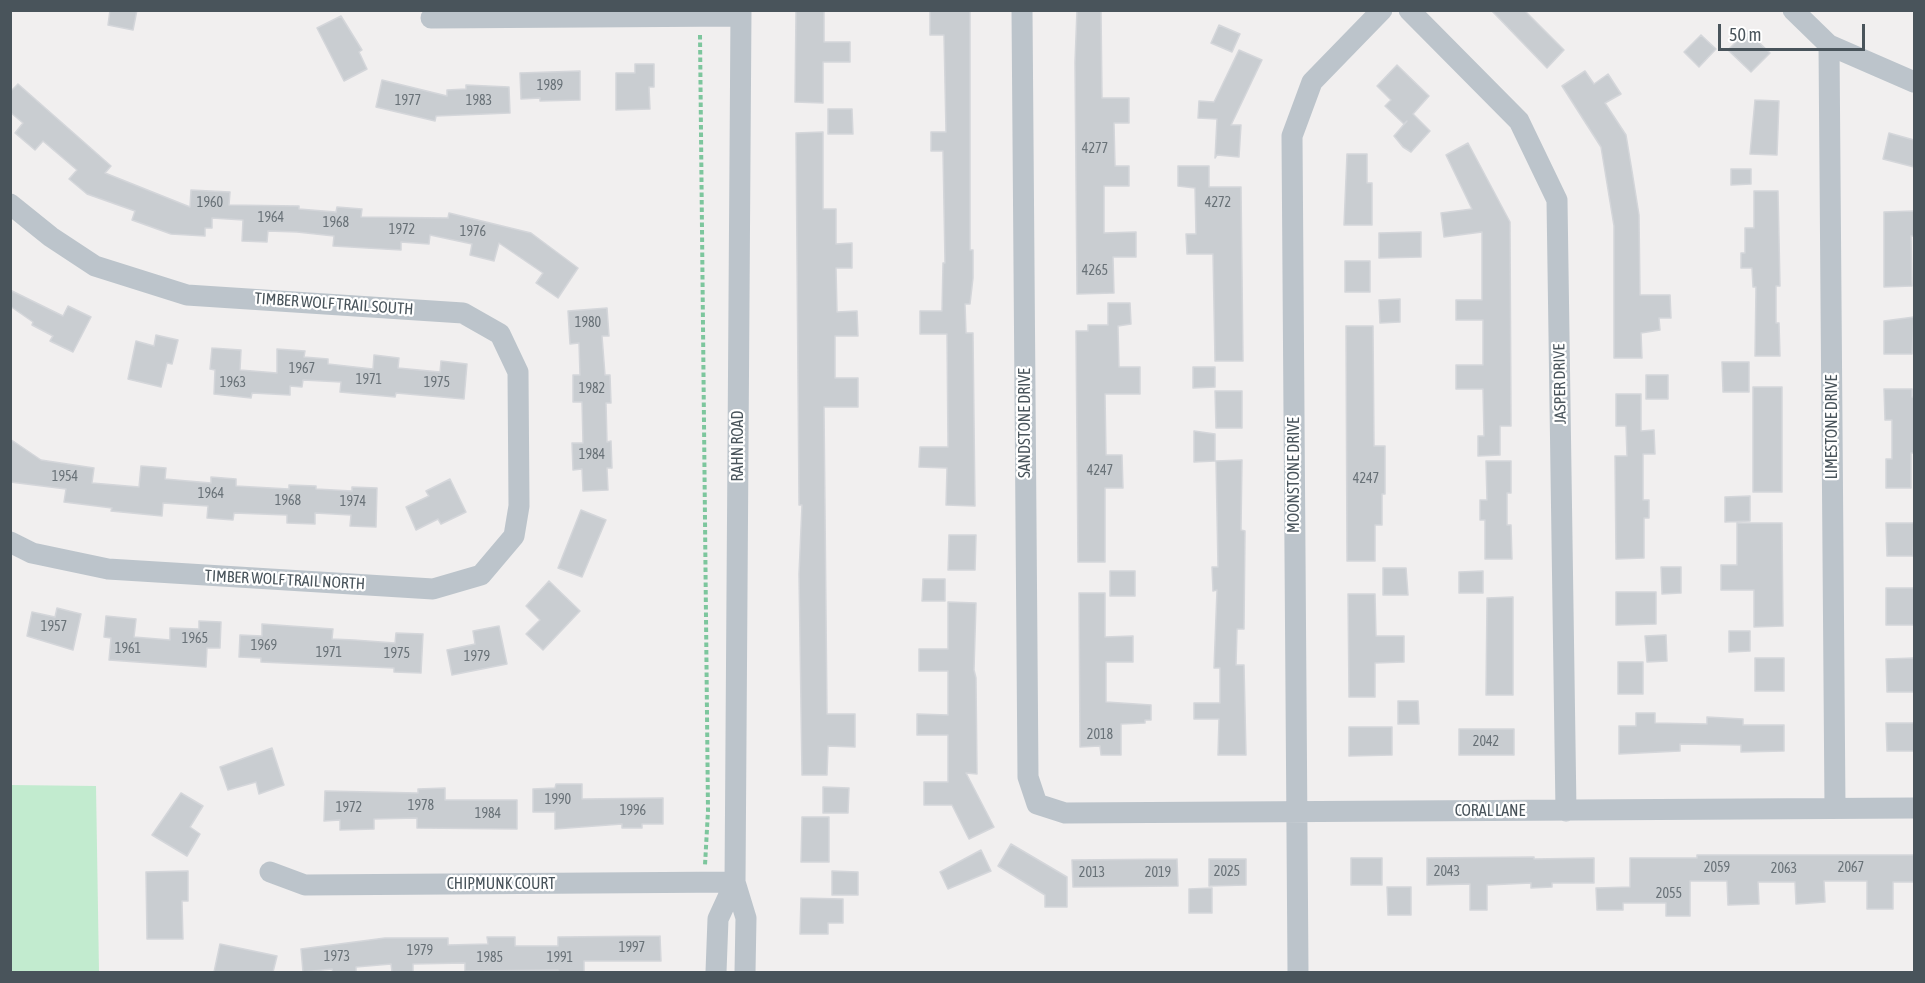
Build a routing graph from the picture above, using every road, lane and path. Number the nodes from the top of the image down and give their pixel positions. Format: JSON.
{"nodes":[{"id":1,"x":1022,"y":10,"type":"edge"},
{"id":2,"x":1382,"y":10,"type":"edge"},
{"id":3,"x":1409,"y":10,"type":"edge"},
{"id":4,"x":1793,"y":10,"type":"edge"},
{"id":5,"x":741,"y":13,"type":"edge"},
{"id":6,"x":700,"y":16,"type":"junction"},
{"id":7,"x":431,"y":18,"type":"dead end"},
{"id":8,"x":1829,"y":45,"type":"junction"},
{"id":9,"x":1914,"y":82,"type":"edge"},
{"id":10,"x":10,"y":204,"type":"edge"},
{"id":11,"x":519,"y":506,"type":"joint"},
{"id":12,"x":10,"y":542,"type":"edge"},
{"id":13,"x":1835,"y":808,"type":"junction"},
{"id":14,"x":1914,"y":808,"type":"edge"},
{"id":15,"x":1566,"y":811,"type":"junction"},
{"id":16,"x":1297,"y":812,"type":"junction"},
{"id":17,"x":1065,"y":813,"type":"joint"},
{"id":18,"x":270,"y":872,"type":"dead end"},
{"id":19,"x":705,"y":882,"type":"junction"},
{"id":20,"x":735,"y":882,"type":"junction"},
{"id":21,"x":716,"y":972,"type":"edge"},
{"id":22,"x":745,"y":972,"type":"edge"},
{"id":23,"x":1298,"y":972,"type":"edge"}],
"edges":[{"from":1,"to":17,"type":"street","name":"SANDSTONE DRIVE"},
{"from":2,"to":16,"type":"street","name":"MOONSTONE DRIVE"},
{"from":3,"to":15,"type":"street","name":"JASPER DRIVE"},
{"from":4,"to":8,"type":"street"},
{"from":5,"to":6,"type":"street"},
{"from":5,"to":20,"type":"street","name":"RAHN ROAD"},
{"from":6,"to":7,"type":"street"},
{"from":6,"to":19,"type":"path"},
{"from":8,"to":9,"type":"street"},
{"from":8,"to":13,"type":"street","name":"LIMESTONE DRIVE"},
{"from":10,"to":11,"type":"street","name":"TIMBER WOLF TRAIL SOUTH"},
{"from":11,"to":12,"type":"street","name":"TIMBER WOLF TRAIL NORTH"},
{"from":13,"to":14,"type":"street","name":"CORAL LANE"},
{"from":13,"to":15,"type":"street","name":"CORAL LANE"},
{"from":15,"to":16,"type":"street","name":"CORAL LANE"},
{"from":16,"to":17,"type":"street","name":"CORAL LANE"},
{"from":16,"to":23,"type":"street","name":"MOONSTONE DRIVE"},
{"from":18,"to":19,"type":"street","name":"CHIPMUNK COURT"},
{"from":19,"to":20,"type":"street","name":"CHIPMUNK COURT"},
{"from":20,"to":21,"type":"street","name":"RAHN ROAD"},
{"from":20,"to":22,"type":"street","name":"RAHN ROAD"}]}
